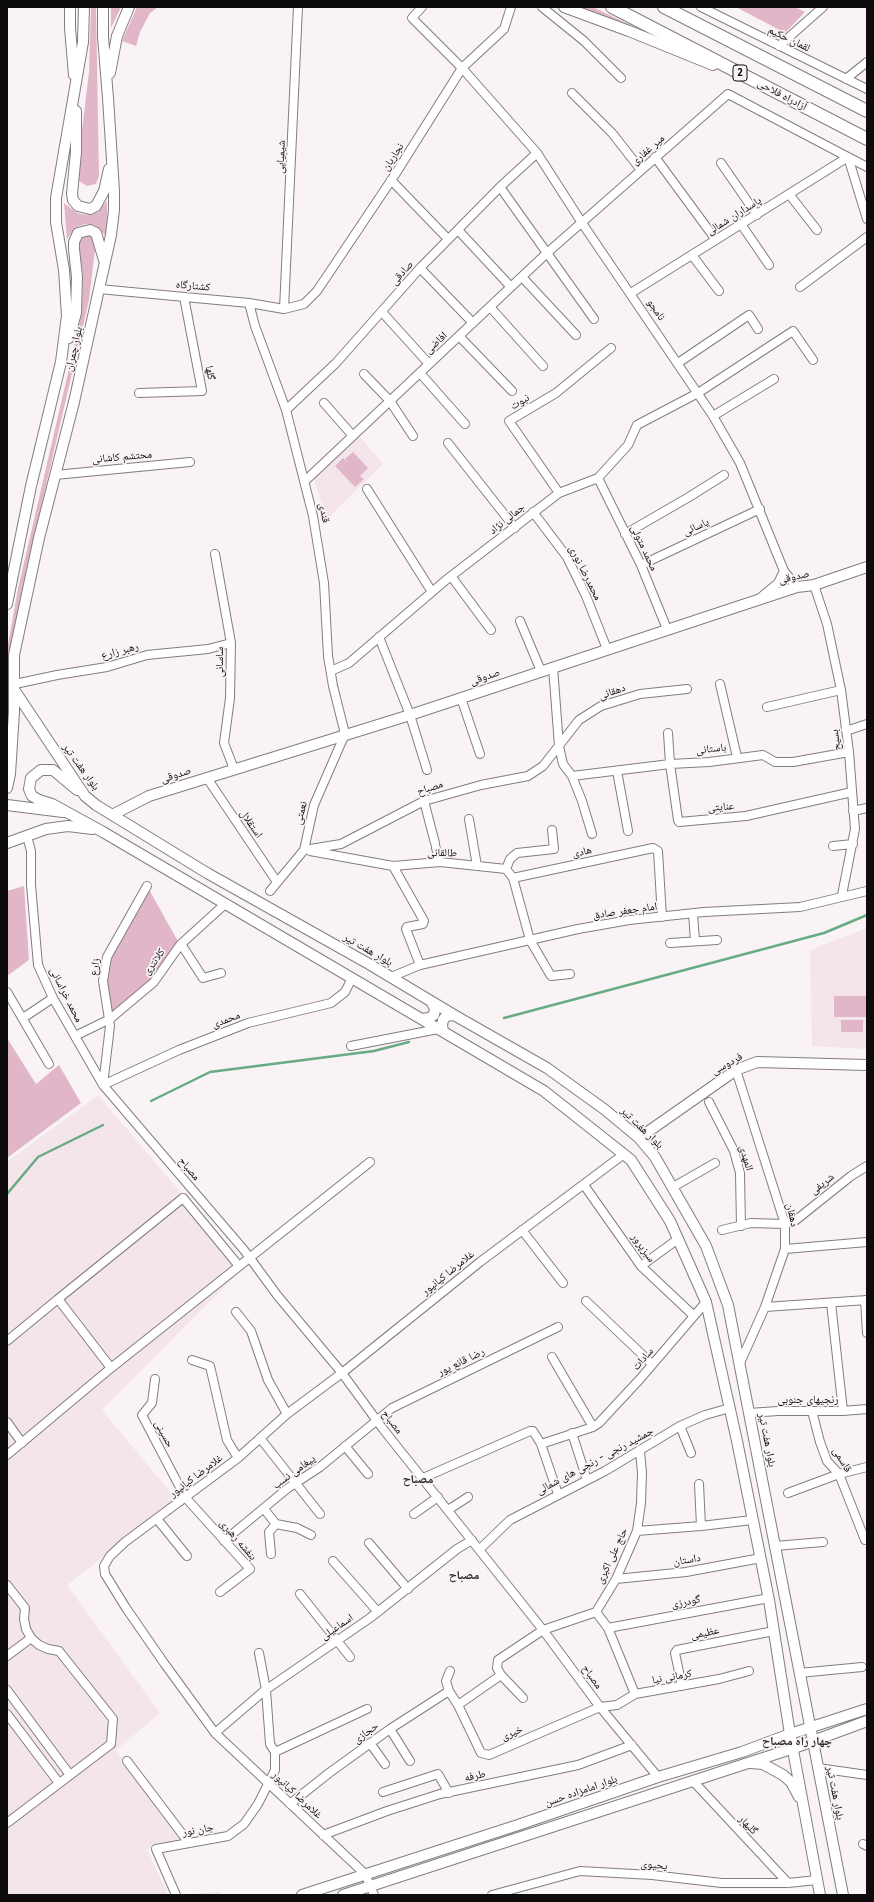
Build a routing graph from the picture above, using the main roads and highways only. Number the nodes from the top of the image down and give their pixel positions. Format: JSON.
{"nodes":[{"id":1,"x":70,"y":7,"type":"edge"},
{"id":2,"x":84,"y":7,"type":"edge"},
{"id":3,"x":103,"y":7,"type":"edge"},
{"id":4,"x":129,"y":7,"type":"edge"},
{"id":5,"x":564,"y":7,"type":"edge"},
{"id":6,"x":612,"y":7,"type":"edge"},
{"id":7,"x":664,"y":7,"type":"edge"},
{"id":8,"x":765,"y":86,"type":"junction"},
{"id":9,"x":75,"y":88,"type":"junction"},
{"id":10,"x":108,"y":90,"type":"junction"},
{"id":11,"x":867,"y":111,"type":"edge"},
{"id":12,"x":867,"y":139,"type":"edge"},
{"id":13,"x":111,"y":159,"type":"junction"},
{"id":14,"x":104,"y":262,"type":"junction"},
{"id":15,"x":61,"y":362,"type":"junction"},
{"id":16,"x":867,"y":567,"type":"edge"},
{"id":17,"x":7,"y":604,"type":"edge"},
{"id":18,"x":15,"y":688,"type":"junction"},
{"id":19,"x":7,"y":788,"type":"edge"},
{"id":20,"x":85,"y":796,"type":"junction"},
{"id":21,"x":7,"y":805,"type":"edge"},
{"id":22,"x":69,"y":813,"type":"junction"},
{"id":23,"x":112,"y":815,"type":"junction"},
{"id":24,"x":103,"y":832,"type":"junction"},
{"id":25,"x":7,"y":843,"type":"edge"},
{"id":26,"x":432,"y":1003,"type":"junction"},
{"id":27,"x":454,"y":1015,"type":"junction"},
{"id":28,"x":422,"y":1019,"type":"junction"},
{"id":29,"x":441,"y":1030,"type":"junction"},
{"id":30,"x":867,"y":1065,"type":"edge"},
{"id":31,"x":638,"y":1138,"type":"junction"},
{"id":32,"x":760,"y":1469,"type":"junction"},
{"id":33,"x":743,"y":1472,"type":"junction"},
{"id":34,"x":767,"y":1506,"type":"junction"},
{"id":35,"x":751,"y":1508,"type":"junction"},
{"id":36,"x":867,"y":1709,"type":"edge"},
{"id":37,"x":787,"y":1711,"type":"junction"},
{"id":38,"x":867,"y":1721,"type":"edge"},
{"id":39,"x":809,"y":1728,"type":"junction"},
{"id":40,"x":790,"y":1734,"type":"junction"},
{"id":41,"x":812,"y":1740,"type":"junction"},
{"id":42,"x":770,"y":1741,"type":"junction"},
{"id":43,"x":794,"y":1748,"type":"junction"},
{"id":44,"x":749,"y":1762,"type":"junction"},
{"id":45,"x":804,"y":1806,"type":"junction"},
{"id":46,"x":372,"y":1891,"type":"edge"},
{"id":47,"x":302,"y":1895,"type":"edge"},
{"id":48,"x":343,"y":1895,"type":"edge"},
{"id":49,"x":820,"y":1895,"type":"edge"},
{"id":50,"x":843,"y":1895,"type":"edge"}],
"edges":[{"from":1,"to":9,"type":"main road"},
{"from":2,"to":9,"type":"main road","name":"بلوار چمران"},
{"from":3,"to":10,"type":"main road","name":"بلوار چمران"},
{"from":4,"to":10,"type":"main road"},
{"from":5,"to":8,"type":"main road"},
{"from":6,"to":8,"type":"highway","name":"آزادراه فلاحی","number":"2"},
{"from":7,"to":11,"type":"highway","number":"2"},
{"from":8,"to":12,"type":"highway","name":"آزادراه فلاحی","number":"2"},
{"from":9,"to":13,"type":"main road"},
{"from":9,"to":15,"type":"main road","name":"بلوار چمران"},
{"from":10,"to":13,"type":"main road","name":"بلوار چمران"},
{"from":13,"to":14,"type":"main road","name":"بلوار چمران"},
{"from":14,"to":15,"type":"main road"},
{"from":14,"to":18,"type":"main road","name":"بلوار چمران"},
{"from":15,"to":17,"type":"main road","name":"بلوار چمران"},
{"from":16,"to":23,"type":"main road","name":"صدوقی"},
{"from":18,"to":19,"type":"main road","name":"بلوار چمران"},
{"from":18,"to":20,"type":"main road","name":"بلوار هفت تیر"},
{"from":20,"to":22,"type":"main road"},
{"from":20,"to":23,"type":"main road","name":"بلوار هفت تیر"},
{"from":21,"to":22,"type":"main road"},
{"from":22,"to":24,"type":"main road"},
{"from":23,"to":26,"type":"main road","name":"بلوار هفت تیر"},
{"from":24,"to":25,"type":"main road"},
{"from":24,"to":28,"type":"main road"},
{"from":26,"to":27,"type":"main road","name":"بلوار هفت تیر"},
{"from":26,"to":28,"type":"main road"},
{"from":27,"to":29,"type":"main road"},
{"from":27,"to":31,"type":"main road","name":"بلوار هفت تیر"},
{"from":28,"to":29,"type":"main road"},
{"from":29,"to":33,"type":"main road"},
{"from":30,"to":31,"type":"main road","name":"فردوسی"},
{"from":31,"to":32,"type":"main road","name":"بلوار هفت تیر"},
{"from":32,"to":33,"type":"main road"},
{"from":32,"to":34,"type":"main road","name":"بلوار هفت تیر"},
{"from":33,"to":35,"type":"main road"},
{"from":34,"to":35,"type":"main road"},
{"from":34,"to":39,"type":"main road","name":"بلوار هفت تیر"},
{"from":35,"to":37,"type":"main road"},
{"from":36,"to":39,"type":"main road","name":"بلوار امامزاده حسن"},
{"from":37,"to":40,"type":"main road"},
{"from":37,"to":42,"type":"main road"},
{"from":38,"to":41,"type":"main road"},
{"from":39,"to":40,"type":"main road","name":"بلوار امامزاده حسن"},
{"from":39,"to":41,"type":"main road","name":"بلوار هفت تیر"},
{"from":40,"to":42,"type":"main road","name":"بلوار امامزاده حسن"},
{"from":40,"to":43,"type":"main road"},
{"from":41,"to":43,"type":"main road"},
{"from":41,"to":50,"type":"main road","name":"بلوار هفت تیر"},
{"from":42,"to":47,"type":"main road","name":"بلوار امامزاده حسن"},
{"from":43,"to":44,"type":"main road"},
{"from":43,"to":45,"type":"main road"},
{"from":44,"to":45,"type":"main road"},
{"from":44,"to":46,"type":"main road"},
{"from":45,"to":49,"type":"main road"},
{"from":46,"to":48,"type":"main road"}]}
